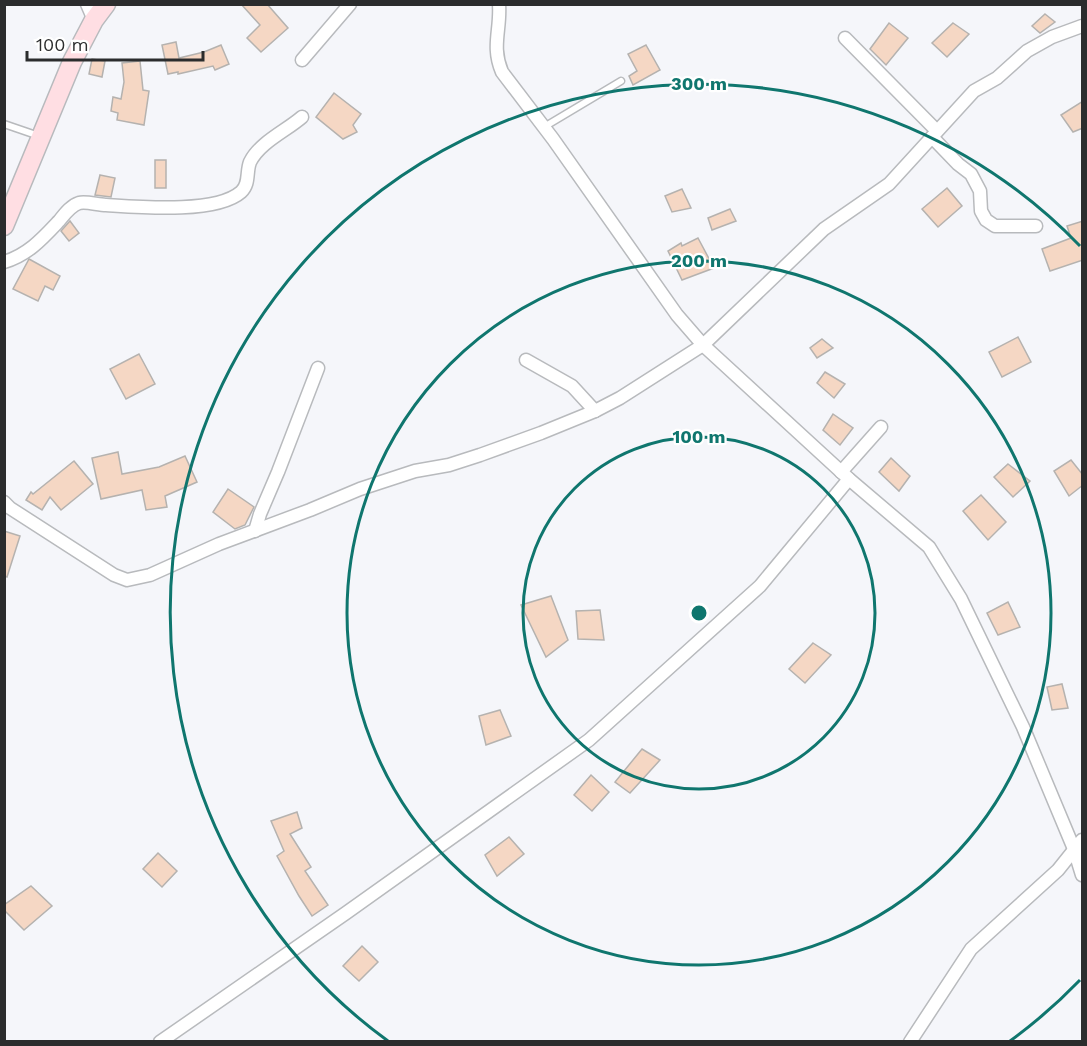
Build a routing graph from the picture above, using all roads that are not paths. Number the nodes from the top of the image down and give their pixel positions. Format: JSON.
{"nodes":[{"id":1,"x":106,"y":4,"type":"edge"},
{"id":2,"x":350,"y":4,"type":"edge"},
{"id":3,"x":499,"y":4,"type":"edge"},
{"id":4,"x":90,"y":12,"type":"edge"},
{"id":5,"x":1083,"y":26,"type":"edge"},
{"id":6,"x":845,"y":38,"type":"dead end"},
{"id":7,"x":302,"y":60,"type":"dead end"},
{"id":8,"x":621,"y":81,"type":"dead end"},
{"id":9,"x":302,"y":117,"type":"dead end"},
{"id":10,"x":4,"y":124,"type":"edge"},
{"id":11,"x":544,"y":127,"type":"junction"},
{"id":12,"x":935,"y":134,"type":"junction"},
{"id":13,"x":42,"y":137,"type":"junction"},
{"id":14,"x":4,"y":226,"type":"edge"},
{"id":15,"x":1036,"y":226,"type":"dead end"},
{"id":16,"x":4,"y":262,"type":"edge"},
{"id":17,"x":703,"y":345,"type":"junction"},
{"id":18,"x":526,"y":360,"type":"dead end"},
{"id":19,"x":318,"y":368,"type":"dead end"},
{"id":20,"x":595,"y":411,"type":"junction"},
{"id":21,"x":881,"y":427,"type":"dead end"},
{"id":22,"x":845,"y":476,"type":"junction"},
{"id":23,"x":4,"y":502,"type":"edge"},
{"id":24,"x":255,"y":531,"type":"junction"},
{"id":25,"x":1078,"y":845,"type":"edge"},
{"id":26,"x":1083,"y":875,"type":"edge"},
{"id":27,"x":160,"y":1041,"type":"edge"},
{"id":28,"x":910,"y":1041,"type":"edge"}],
"edges":[{"from":1,"to":4,"type":"main road"},
{"from":2,"to":7,"type":"street"},
{"from":3,"to":11,"type":"street"},
{"from":4,"to":13,"type":"main road"},
{"from":5,"to":12,"type":"street"},
{"from":6,"to":12,"type":"street"},
{"from":8,"to":11,"type":"lane"},
{"from":9,"to":16,"type":"street"},
{"from":10,"to":13,"type":"lane"},
{"from":11,"to":17,"type":"street"},
{"from":12,"to":15,"type":"street"},
{"from":12,"to":17,"type":"street"},
{"from":13,"to":14,"type":"main road"},
{"from":17,"to":20,"type":"street"},
{"from":17,"to":22,"type":"street"},
{"from":18,"to":20,"type":"street"},
{"from":19,"to":24,"type":"street"},
{"from":20,"to":24,"type":"street"},
{"from":21,"to":22,"type":"street"},
{"from":22,"to":25,"type":"street"},
{"from":22,"to":27,"type":"street"},
{"from":23,"to":24,"type":"street"},
{"from":25,"to":26,"type":"street"},
{"from":25,"to":28,"type":"street"}]}
